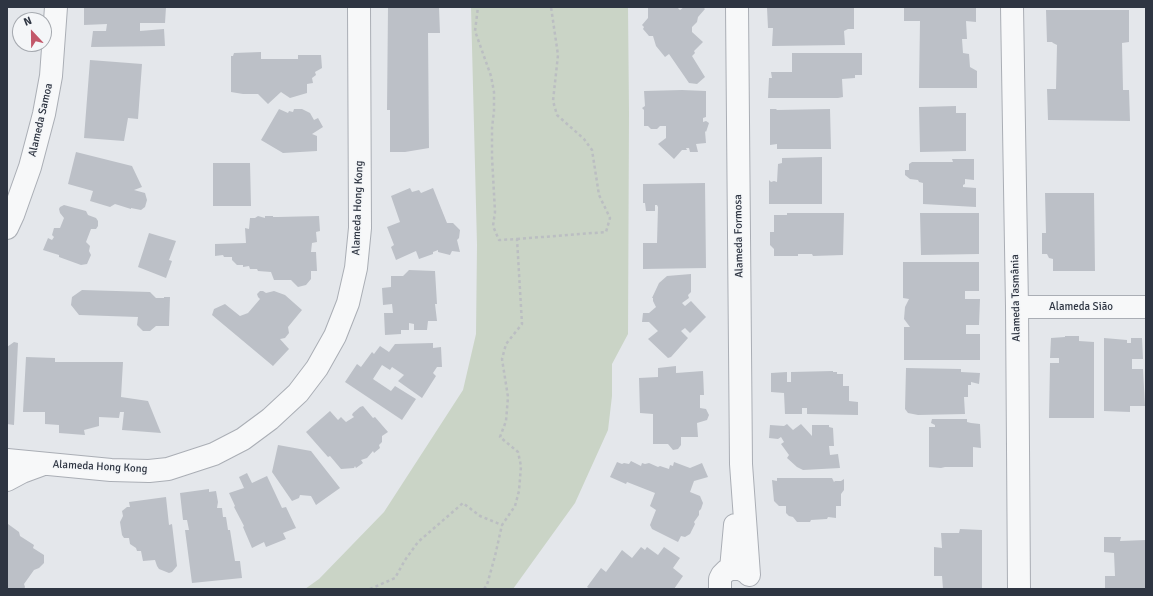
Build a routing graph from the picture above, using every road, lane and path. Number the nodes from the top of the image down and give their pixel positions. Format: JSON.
{"nodes":[{"id":1,"x":56,"y":7,"type":"edge"},
{"id":2,"x":359,"y":7,"type":"edge"},
{"id":3,"x":478,"y":7,"type":"edge"},
{"id":4,"x":551,"y":7,"type":"edge"},
{"id":5,"x":737,"y":7,"type":"edge"},
{"id":6,"x":1012,"y":7,"type":"edge"},
{"id":7,"x":7,"y":228,"type":"edge"},
{"id":8,"x":517,"y":239,"type":"junction"},
{"id":9,"x":1017,"y":307,"type":"junction"},
{"id":10,"x":1146,"y":307,"type":"edge"},
{"id":11,"x":7,"y":460,"type":"edge"},
{"id":12,"x":46,"y":464,"type":"junction"},
{"id":13,"x":7,"y":480,"type":"edge"},
{"id":14,"x":502,"y":525,"type":"junction"},
{"id":15,"x":743,"y":578,"type":"edge"},
{"id":16,"x":370,"y":589,"type":"edge"},
{"id":17,"x":484,"y":589,"type":"edge"},
{"id":18,"x":720,"y":589,"type":"edge"},
{"id":19,"x":1019,"y":589,"type":"edge"}],
"edges":[{"from":1,"to":7,"type":"street","name":"Alameda Samoa"},
{"from":2,"to":12,"type":"street","name":"Alameda Hong Kong"},
{"from":3,"to":8,"type":"path"},
{"from":4,"to":8,"type":"path"},
{"from":5,"to":15,"type":"street","name":"Alameda Formosa"},
{"from":6,"to":9,"type":"street","name":"Alameda Tasmânia"},
{"from":8,"to":14,"type":"path"},
{"from":9,"to":10,"type":"street","name":"Alameda Sião"},
{"from":9,"to":19,"type":"street","name":"Alameda Tasmânia"},
{"from":11,"to":12,"type":"street","name":"Alameda Hong Kong"},
{"from":12,"to":13,"type":"street"},
{"from":14,"to":16,"type":"path"},
{"from":14,"to":17,"type":"path"},
{"from":15,"to":18,"type":"street","name":"Alameda Formosa"}]}
